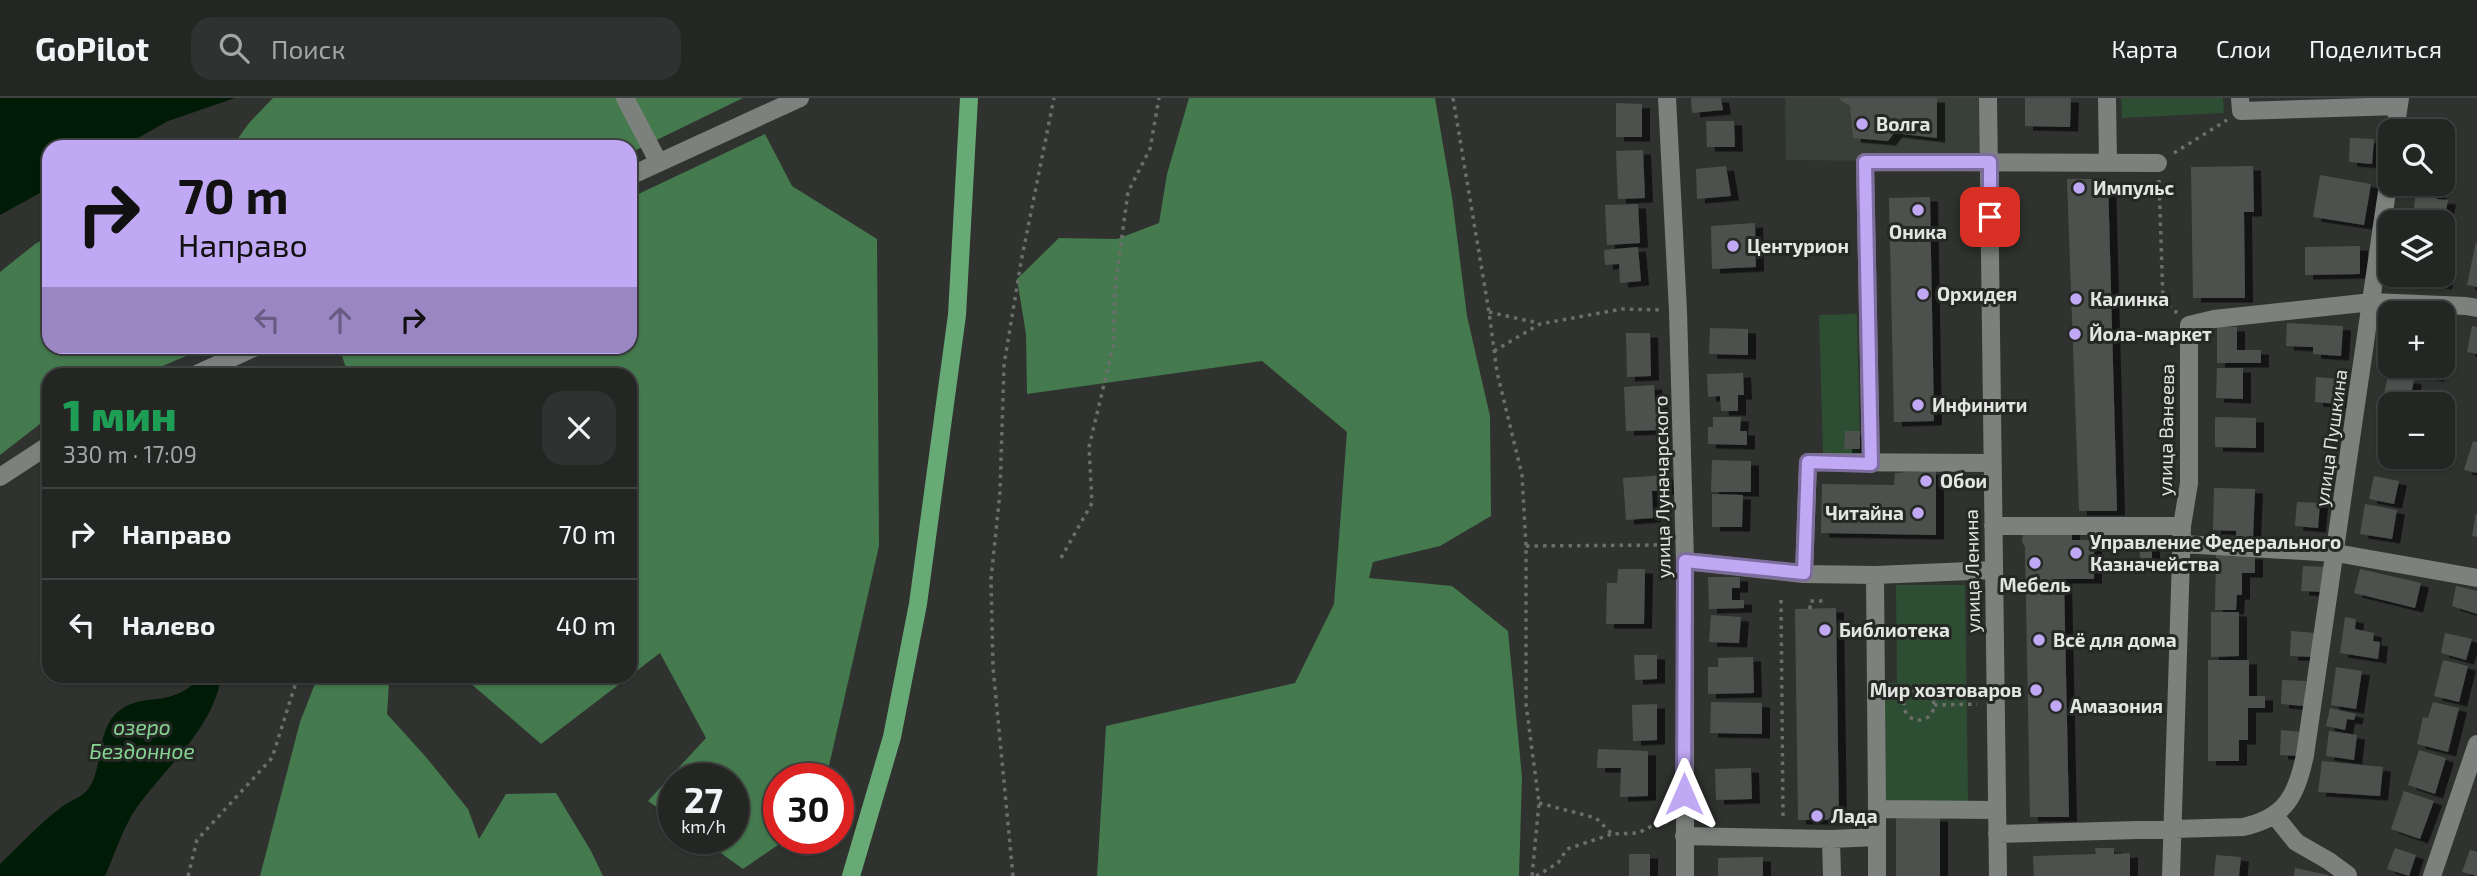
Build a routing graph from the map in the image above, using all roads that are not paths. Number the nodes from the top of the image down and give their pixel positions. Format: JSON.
{"nodes":[{"id":1,"x":625,"y":98,"type":"edge"},
{"id":2,"x":800,"y":98,"type":"edge"},
{"id":3,"x":969,"y":98,"type":"edge"},
{"id":4,"x":1667,"y":98,"type":"edge"},
{"id":5,"x":1989,"y":98,"type":"edge"},
{"id":6,"x":2107,"y":98,"type":"edge"},
{"id":7,"x":2399,"y":102,"type":"edge"},
{"id":8,"x":2241,"y":105,"type":"edge"},
{"id":9,"x":1990,"y":162,"type":"junction"},
{"id":10,"x":659,"y":163,"type":"junction"},
{"id":11,"x":2108,"y":163,"type":"junction"},
{"id":12,"x":2158,"y":163,"type":"road end"},
{"id":13,"x":637,"y":173,"type":"edge"},
{"id":14,"x":2387,"y":196,"type":"edge"},
{"id":15,"x":2372,"y":302,"type":"junction"},
{"id":16,"x":2477,"y":308,"type":"edge"},
{"id":17,"x":241,"y":354,"type":"edge"},
{"id":18,"x":210,"y":368,"type":"edge"},
{"id":19,"x":42,"y":450,"type":"edge"},
{"id":20,"x":1991,"y":463,"type":"junction"},
{"id":21,"x":1871,"y":464,"type":"junction"},
{"id":22,"x":0,"y":477,"type":"edge"},
{"id":23,"x":1993,"y":526,"type":"junction"},
{"id":24,"x":2182,"y":535,"type":"junction"},
{"id":25,"x":1685,"y":553,"type":"junction"},
{"id":26,"x":2336,"y":553,"type":"junction"},
{"id":27,"x":1994,"y":570,"type":"junction"},
{"id":28,"x":1804,"y":573,"type":"junction"},
{"id":29,"x":1875,"y":575,"type":"junction"},
{"id":30,"x":2477,"y":578,"type":"edge"},
{"id":31,"x":2477,"y":744,"type":"edge"},
{"id":32,"x":1877,"y":809,"type":"junction"},
{"id":33,"x":1996,"y":810,"type":"junction"},
{"id":34,"x":2275,"y":816,"type":"junction"},
{"id":35,"x":1684,"y":828,"type":"junction"},
{"id":36,"x":2173,"y":829,"type":"junction"},
{"id":37,"x":1997,"y":834,"type":"junction"},
{"id":38,"x":1877,"y":837,"type":"junction"},
{"id":39,"x":1831,"y":839,"type":"junction"},
{"id":40,"x":2348,"y":875,"type":"edge"},
{"id":41,"x":851,"y":876,"type":"edge"},
{"id":42,"x":1685,"y":876,"type":"edge"},
{"id":43,"x":1832,"y":876,"type":"edge"},
{"id":44,"x":1877,"y":876,"type":"edge"},
{"id":45,"x":1998,"y":876,"type":"edge"},
{"id":46,"x":2171,"y":876,"type":"edge"},
{"id":47,"x":2432,"y":876,"type":"edge"}],
"edges":[{"from":1,"to":10,"type":"street"},
{"from":2,"to":10,"type":"street"},
{"from":3,"to":41,"type":"main road"},
{"from":4,"to":25,"type":"street","name":"улица Луначарского"},
{"from":5,"to":9,"type":"street","name":"улица Ленина"},
{"from":6,"to":11,"type":"street"},
{"from":7,"to":8,"type":"street"},
{"from":9,"to":11,"type":"street"},
{"from":9,"to":20,"type":"street","name":"улица Ленина"},
{"from":9,"to":21,"type":"street"},
{"from":10,"to":13,"type":"street"},
{"from":11,"to":12,"type":"street"},
{"from":14,"to":15,"type":"street","name":"улица Пушкина"},
{"from":15,"to":16,"type":"street"},
{"from":15,"to":24,"type":"street","name":"улица Ванеева"},
{"from":15,"to":26,"type":"street","name":"улица Пушкина"},
{"from":17,"to":18,"type":"street"},
{"from":19,"to":22,"type":"street"},
{"from":20,"to":21,"type":"street"},
{"from":20,"to":23,"type":"street","name":"улица Ленина"},
{"from":21,"to":28,"type":"street"},
{"from":23,"to":24,"type":"street"},
{"from":23,"to":27,"type":"street","name":"улица Ленина"},
{"from":24,"to":26,"type":"street"},
{"from":24,"to":36,"type":"street","name":"улица Ванеева"},
{"from":25,"to":28,"type":"street"},
{"from":25,"to":35,"type":"street","name":"улица Луначарского"},
{"from":26,"to":30,"type":"street"},
{"from":26,"to":34,"type":"street","name":"улица Пушкина"},
{"from":27,"to":29,"type":"street"},
{"from":27,"to":33,"type":"street","name":"улица Ленина"},
{"from":28,"to":29,"type":"street"},
{"from":29,"to":32,"type":"street"},
{"from":31,"to":47,"type":"street"},
{"from":32,"to":33,"type":"street"},
{"from":32,"to":38,"type":"street"},
{"from":33,"to":37,"type":"street","name":"улица Ленина"},
{"from":34,"to":36,"type":"street"},
{"from":34,"to":40,"type":"street"},
{"from":35,"to":39,"type":"street"},
{"from":35,"to":42,"type":"street","name":"улица Луначарского"},
{"from":36,"to":37,"type":"street"},
{"from":36,"to":46,"type":"street","name":"улица Ванеева"},
{"from":37,"to":45,"type":"street","name":"улица Ленина"},
{"from":38,"to":39,"type":"street"},
{"from":38,"to":44,"type":"street"},
{"from":39,"to":43,"type":"street"}]}
